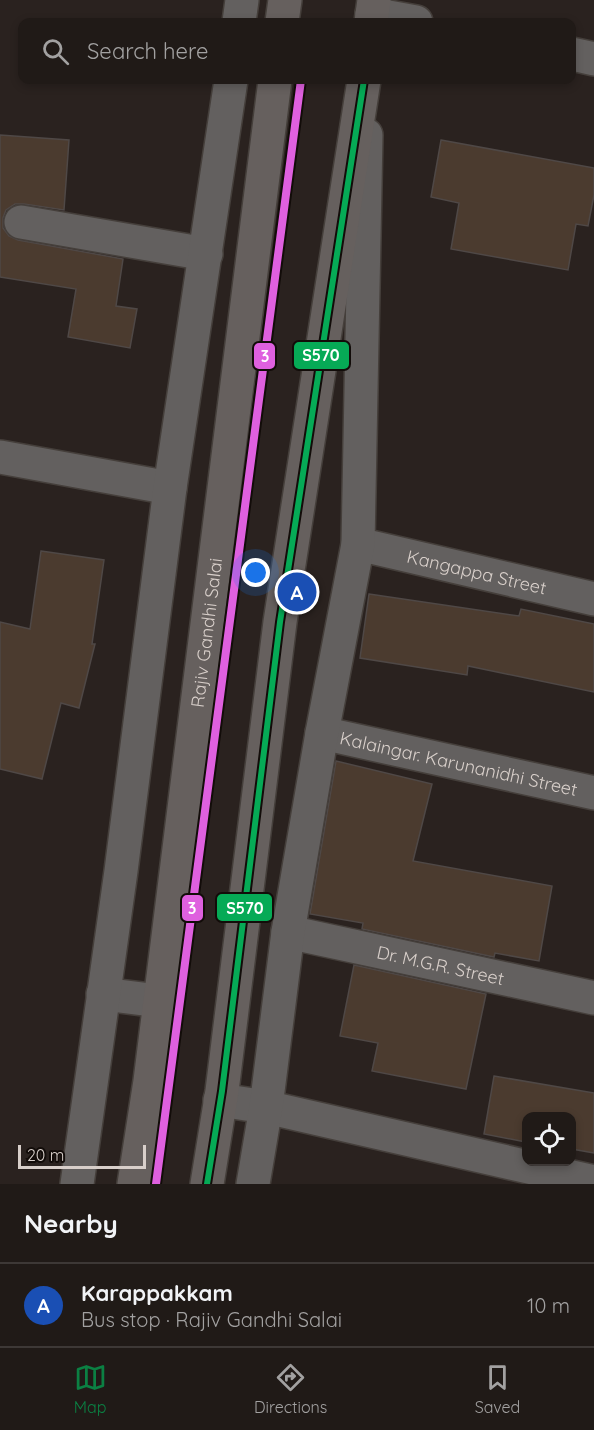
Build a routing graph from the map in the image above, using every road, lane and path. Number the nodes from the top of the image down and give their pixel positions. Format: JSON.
{"nodes":[{"id":1,"x":242,"y":0,"type":"edge"},
{"id":2,"x":285,"y":0,"type":"edge"},
{"id":3,"x":372,"y":12,"type":"edge"},
{"id":4,"x":240,"y":18,"type":"edge"},
{"id":5,"x":283,"y":18,"type":"edge"},
{"id":6,"x":398,"y":18,"type":"edge"},
{"id":7,"x":576,"y":55,"type":"edge"},
{"id":8,"x":594,"y":58,"type":"edge"},
{"id":9,"x":230,"y":84,"type":"edge"},
{"id":10,"x":274,"y":84,"type":"edge"},
{"id":11,"x":365,"y":84,"type":"edge"},
{"id":12,"x":366,"y":84,"type":"edge"},
{"id":13,"x":21,"y":222,"type":"dead end"},
{"id":14,"x":206,"y":254,"type":"junction"},
{"id":15,"x":0,"y":457,"type":"edge"},
{"id":16,"x":170,"y":488,"type":"junction"},
{"id":17,"x":358,"y":544,"type":"junction"},
{"id":18,"x":594,"y":599,"type":"edge"},
{"id":19,"x":322,"y":733,"type":"junction"},
{"id":20,"x":594,"y":793,"type":"edge"},
{"id":21,"x":288,"y":932,"type":"junction"},
{"id":22,"x":104,"y":994,"type":"junction"},
{"id":23,"x":594,"y":998,"type":"edge"},
{"id":24,"x":159,"y":1001,"type":"junction"},
{"id":25,"x":219,"y":1101,"type":"junction"},
{"id":26,"x":266,"y":1107,"type":"junction"},
{"id":27,"x":594,"y":1182,"type":"edge"},
{"id":28,"x":77,"y":1184,"type":"edge"},
{"id":29,"x":134,"y":1184,"type":"edge"},
{"id":30,"x":207,"y":1184,"type":"edge"},
{"id":31,"x":253,"y":1184,"type":"edge"}],
"edges":[{"from":1,"to":4,"type":"street"},
{"from":2,"to":5,"type":"main road"},
{"from":3,"to":6,"type":"street"},
{"from":7,"to":8,"type":"street"},
{"from":9,"to":14,"type":"street"},
{"from":10,"to":24,"type":"main road","name":"Rajiv Gandhi Salai"},
{"from":11,"to":25,"type":"main road"},
{"from":12,"to":17,"type":"street"},
{"from":13,"to":14,"type":"street"},
{"from":14,"to":16,"type":"street"},
{"from":15,"to":16,"type":"street"},
{"from":16,"to":22,"type":"street"},
{"from":17,"to":18,"type":"street","name":"Kangappa Street"},
{"from":17,"to":19,"type":"street"},
{"from":19,"to":20,"type":"street","name":"Kalaingar. Karunanidhi Street"},
{"from":19,"to":21,"type":"street"},
{"from":21,"to":23,"type":"street","name":"Dr. M.G.R. Street"},
{"from":21,"to":26,"type":"street"},
{"from":22,"to":24,"type":"street"},
{"from":22,"to":28,"type":"street"},
{"from":24,"to":29,"type":"main road","name":"Rajiv Gandhi Salai"},
{"from":25,"to":26,"type":"street"},
{"from":25,"to":30,"type":"main road"},
{"from":26,"to":27,"type":"street"},
{"from":26,"to":31,"type":"street"}]}
